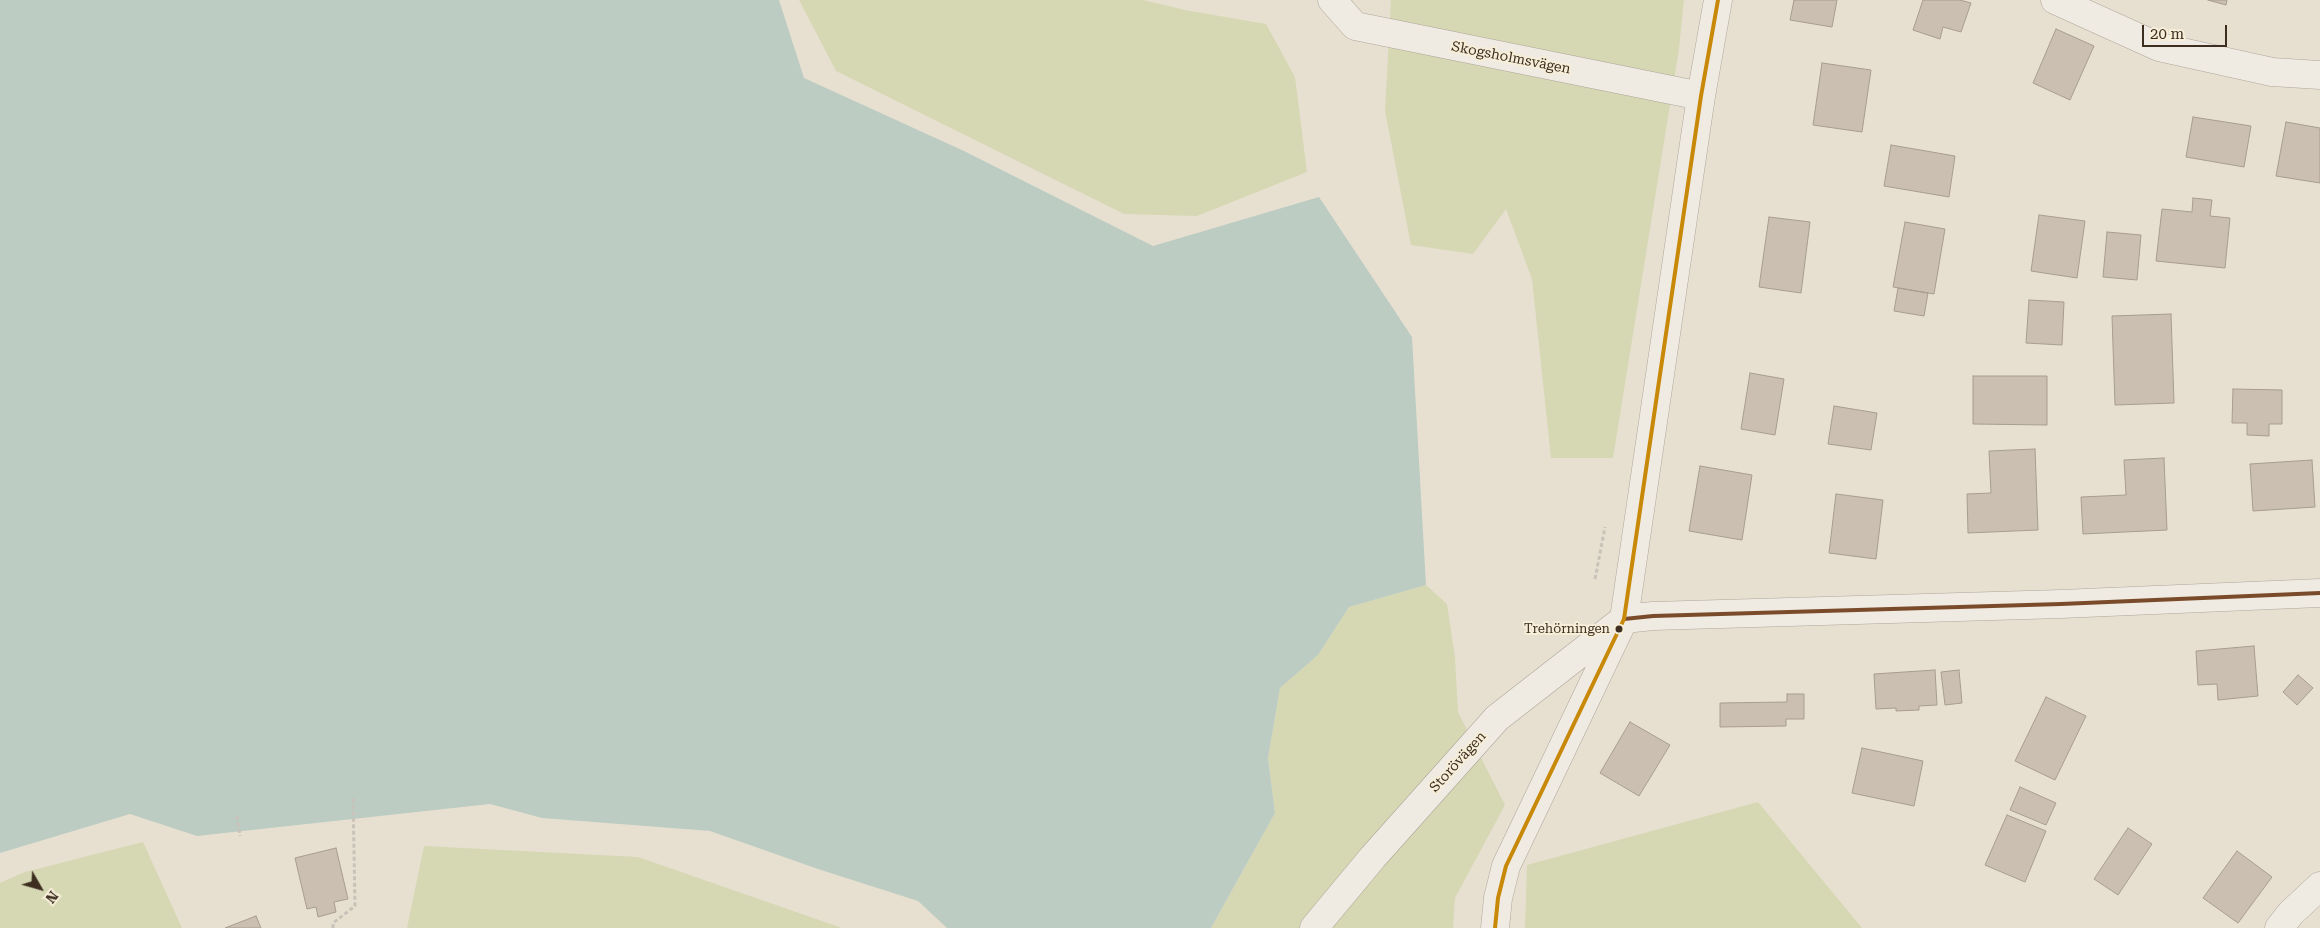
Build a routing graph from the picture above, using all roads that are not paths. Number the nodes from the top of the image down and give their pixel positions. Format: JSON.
{"nodes":[{"id":1,"x":1332,"y":0,"type":"edge"},
{"id":2,"x":1718,"y":0,"type":"edge"},
{"id":3,"x":2055,"y":0,"type":"edge"},
{"id":4,"x":2320,"y":75,"type":"edge"},
{"id":5,"x":1702,"y":96,"type":"junction"},
{"id":6,"x":2320,"y":593,"type":"edge"},
{"id":7,"x":1624,"y":619,"type":"junction"},
{"id":8,"x":2320,"y":886,"type":"edge"},
{"id":9,"x":1314,"y":928,"type":"edge"},
{"id":10,"x":1495,"y":928,"type":"edge"},
{"id":11,"x":2279,"y":928,"type":"edge"}],
"edges":[{"from":1,"to":5,"type":"street","name":"Skogsholmsvägen"},
{"from":2,"to":5,"type":"street"},
{"from":3,"to":4,"type":"street"},
{"from":5,"to":7,"type":"street"},
{"from":6,"to":7,"type":"street"},
{"from":7,"to":9,"type":"street","name":"Storövägen"},
{"from":7,"to":10,"type":"street"},
{"from":8,"to":11,"type":"street"}]}
